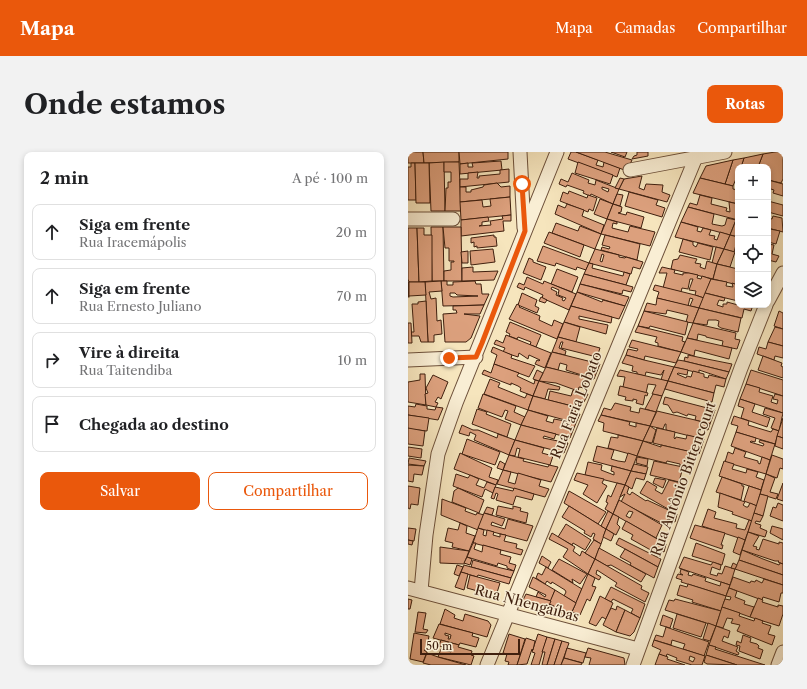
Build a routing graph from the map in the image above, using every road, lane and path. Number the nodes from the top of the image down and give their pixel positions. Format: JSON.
{"nodes":[{"id":1,"x":520,"y":152,"type":"edge"},
{"id":2,"x":558,"y":152,"type":"edge"},
{"id":3,"x":725,"y":152,"type":"edge"},
{"id":4,"x":696,"y":158,"type":"junction"},
{"id":5,"x":630,"y":170,"type":"dead end"},
{"id":6,"x":408,"y":219,"type":"edge"},
{"id":7,"x":453,"y":219,"type":"dead end"},
{"id":8,"x":525,"y":231,"type":"junction"},
{"id":9,"x":783,"y":273,"type":"edge"},
{"id":10,"x":771,"y":295,"type":"edge"},
{"id":11,"x":765,"y":308,"type":"edge"},
{"id":12,"x":476,"y":357,"type":"junction"},
{"id":13,"x":408,"y":360,"type":"edge"},
{"id":14,"x":408,"y":588,"type":"edge"},
{"id":15,"x":421,"y":591,"type":"junction"},
{"id":16,"x":508,"y":613,"type":"junction"},
{"id":17,"x":638,"y":649,"type":"junction"},
{"id":18,"x":783,"y":652,"type":"edge"},
{"id":19,"x":487,"y":665,"type":"edge"},
{"id":20,"x":633,"y":665,"type":"edge"},
{"id":21,"x":778,"y":665,"type":"edge"}],
"edges":[{"from":1,"to":8,"type":"street"},
{"from":2,"to":8,"type":"street"},
{"from":3,"to":4,"type":"street"},
{"from":4,"to":5,"type":"street"},
{"from":4,"to":16,"type":"street","name":"Rua Faria Lobato"},
{"from":6,"to":7,"type":"street"},
{"from":8,"to":12,"type":"street"},
{"from":9,"to":10,"type":"street"},
{"from":11,"to":17,"type":"street","name":"Rua Antônio Bittencourt"},
{"from":12,"to":13,"type":"street"},
{"from":12,"to":15,"type":"street"},
{"from":14,"to":15,"type":"street","name":"Rua Nhengaíbas"},
{"from":15,"to":16,"type":"street","name":"Rua Nhengaíbas"},
{"from":16,"to":17,"type":"street","name":"Rua Nhengaíbas"},
{"from":16,"to":19,"type":"street","name":"Rua Faria Lobato"},
{"from":17,"to":20,"type":"street","name":"Rua Antônio Bittencourt"},
{"from":18,"to":21,"type":"street"}]}
